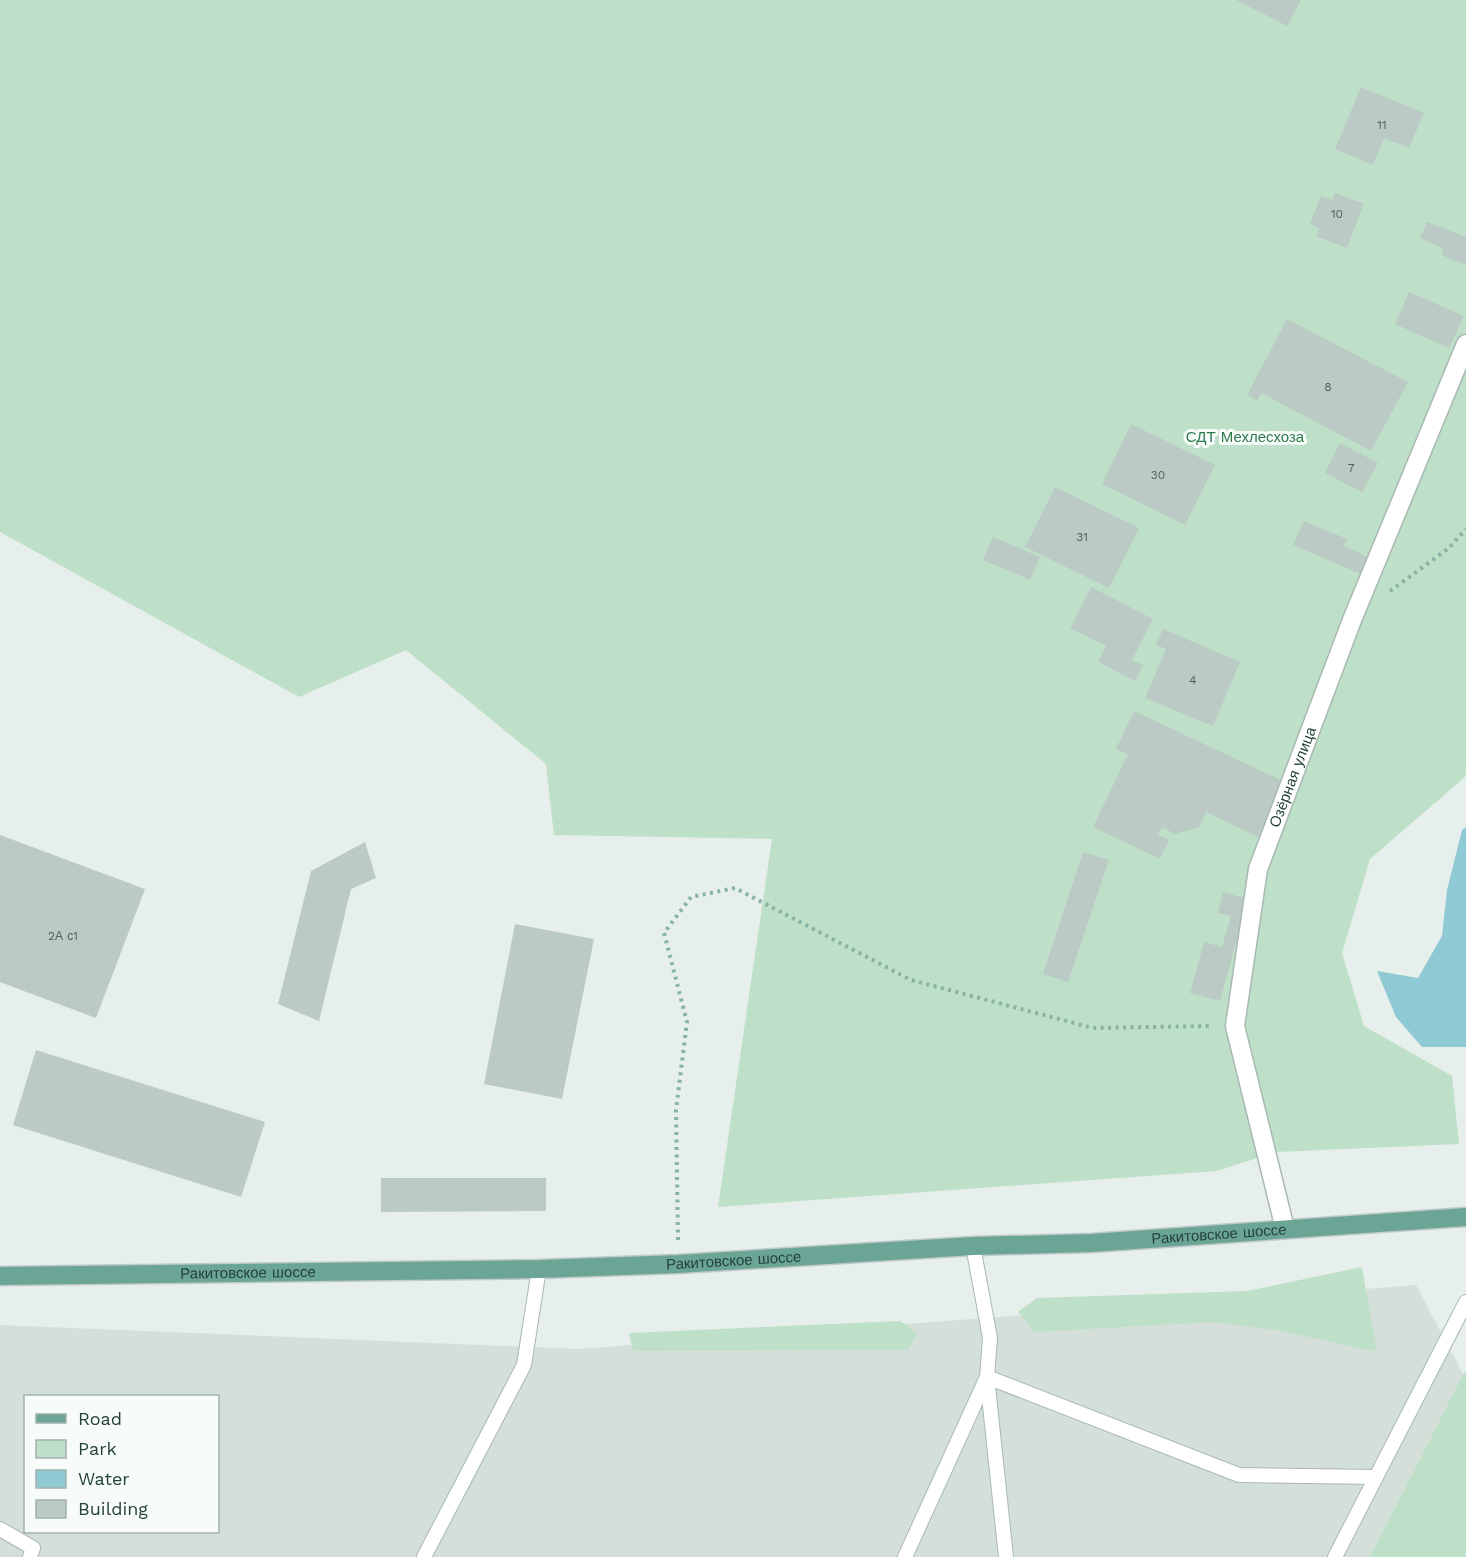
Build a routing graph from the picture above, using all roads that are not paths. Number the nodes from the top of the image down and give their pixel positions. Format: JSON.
{"nodes":[{"id":1,"x":1466,"y":344,"type":"edge"},
{"id":2,"x":1466,"y":1217,"type":"edge"},
{"id":3,"x":1285,"y":1229,"type":"junction"},
{"id":4,"x":973,"y":1246,"type":"junction"},
{"id":5,"x":539,"y":1269,"type":"junction"},
{"id":6,"x":0,"y":1276,"type":"edge"},
{"id":7,"x":1466,"y":1302,"type":"edge"},
{"id":8,"x":987,"y":1377,"type":"junction"},
{"id":9,"x":1376,"y":1477,"type":"junction"},
{"id":10,"x":0,"y":1529,"type":"edge"},
{"id":11,"x":30,"y":1557,"type":"edge"},
{"id":12,"x":424,"y":1557,"type":"edge"},
{"id":13,"x":905,"y":1557,"type":"edge"},
{"id":14,"x":1006,"y":1557,"type":"edge"},
{"id":15,"x":1335,"y":1557,"type":"edge"}],
"edges":[{"from":1,"to":3,"type":"street","name":"Озёрная улица"},
{"from":2,"to":3,"type":"main road","name":"Ракитовское шоссе"},
{"from":3,"to":4,"type":"main road","name":"Ракитовское шоссе"},
{"from":4,"to":5,"type":"main road","name":"Ракитовское шоссе"},
{"from":4,"to":8,"type":"lane"},
{"from":5,"to":6,"type":"main road","name":"Ракитовское шоссе"},
{"from":5,"to":12,"type":"lane"},
{"from":7,"to":9,"type":"lane"},
{"from":8,"to":9,"type":"lane"},
{"from":8,"to":13,"type":"lane"},
{"from":8,"to":14,"type":"lane"},
{"from":9,"to":15,"type":"lane"},
{"from":10,"to":11,"type":"lane"}]}
